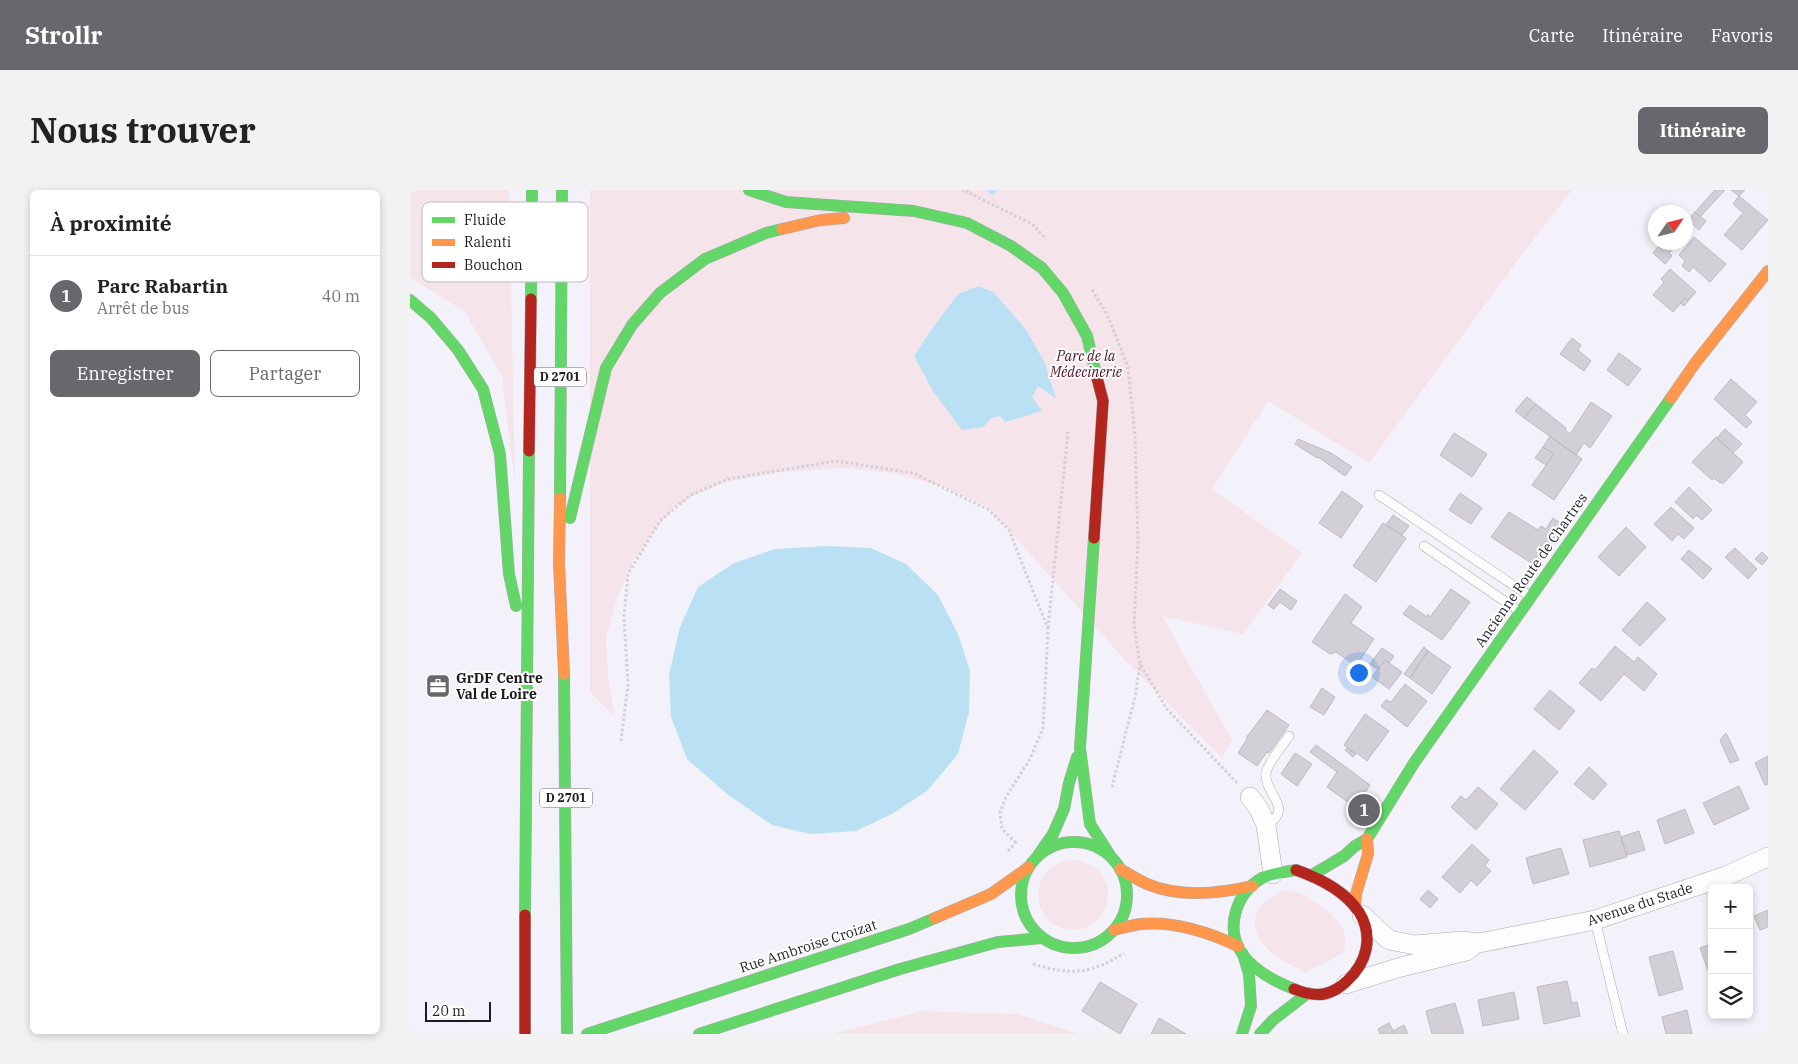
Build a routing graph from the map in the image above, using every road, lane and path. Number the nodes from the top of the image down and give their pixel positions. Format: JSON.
{"nodes":[{"id":1,"x":750,"y":190,"type":"edge"},
{"id":2,"x":962,"y":190,"type":"edge"},
{"id":3,"x":967,"y":192,"type":"dead end"},
{"id":4,"x":914,"y":211,"type":"junction"},
{"id":5,"x":1768,"y":271,"type":"edge"},
{"id":6,"x":531,"y":282,"type":"edge"},
{"id":7,"x":561,"y":282,"type":"edge"},
{"id":8,"x":410,"y":300,"type":"edge"},
{"id":9,"x":1068,"y":432,"type":"dead end"},
{"id":10,"x":1379,"y":495,"type":"dead end"},
{"id":11,"x":1424,"y":546,"type":"dead end"},
{"id":12,"x":559,"y":563,"type":"junction"},
{"id":13,"x":1530,"y":596,"type":"junction"},
{"id":14,"x":1520,"y":611,"type":"junction"},
{"id":15,"x":1048,"y":629,"type":"junction"},
{"id":16,"x":527,"y":654,"type":"junction"},
{"id":17,"x":1140,"y":664,"type":"dead end"},
{"id":18,"x":1289,"y":736,"type":"dead end"},
{"id":19,"x":622,"y":741,"type":"dead end"},
{"id":20,"x":1080,"y":748,"type":"junction"},
{"id":21,"x":1111,"y":790,"type":"dead end"},
{"id":22,"x":1250,"y":797,"type":"dead end"},
{"id":23,"x":1266,"y":825,"type":"junction"},
{"id":24,"x":1367,"y":839,"type":"junction"},
{"id":25,"x":1111,"y":857,"type":"junction"},
{"id":26,"x":1768,"y":857,"type":"edge"},
{"id":27,"x":1034,"y":861,"type":"junction"},
{"id":28,"x":1120,"y":869,"type":"junction"},
{"id":29,"x":1273,"y":874,"type":"junction"},
{"id":30,"x":1312,"y":875,"type":"junction"},
{"id":31,"x":1252,"y":886,"type":"junction"},
{"id":32,"x":1357,"y":910,"type":"junction"},
{"id":33,"x":1595,"y":920,"type":"junction"},
{"id":34,"x":1114,"y":930,"type":"junction"},
{"id":35,"x":1042,"y":938,"type":"junction"},
{"id":36,"x":1479,"y":943,"type":"junction"},
{"id":37,"x":1132,"y":948,"type":"dead end"},
{"id":38,"x":1241,"y":950,"type":"junction"},
{"id":39,"x":1025,"y":963,"type":"dead end"},
{"id":40,"x":1340,"y":986,"type":"junction"},
{"id":41,"x":1308,"y":994,"type":"junction"},
{"id":42,"x":525,"y":1034,"type":"edge"},
{"id":43,"x":567,"y":1034,"type":"edge"},
{"id":44,"x":588,"y":1034,"type":"edge"},
{"id":45,"x":699,"y":1034,"type":"edge"},
{"id":46,"x":1242,"y":1034,"type":"edge"},
{"id":47,"x":1260,"y":1034,"type":"edge"},
{"id":48,"x":1623,"y":1034,"type":"edge"}],
"edges":[{"from":1,"to":4,"type":"main road"},
{"from":2,"to":3,"type":"path"},
{"from":4,"to":12,"type":"main road"},
{"from":4,"to":20,"type":"main road"},
{"from":5,"to":13,"type":"main road","name":"Ancienne Route de Chartres"},
{"from":6,"to":16,"type":"main road","number":"D 2701"},
{"from":7,"to":12,"type":"main road","number":"D 2701"},
{"from":8,"to":16,"type":"main road"},
{"from":9,"to":15,"type":"path"},
{"from":10,"to":13,"type":"lane"},
{"from":11,"to":14,"type":"lane"},
{"from":12,"to":43,"type":"main road","number":"D 2701"},
{"from":13,"to":14,"type":"main road","name":"Ancienne Route de Chartres"},
{"from":14,"to":24,"type":"main road","name":"Ancienne Route de Chartres"},
{"from":15,"to":19,"type":"path"},
{"from":15,"to":27,"type":"path"},
{"from":16,"to":42,"type":"main road","number":"D 2701"},
{"from":17,"to":21,"type":"path"},
{"from":18,"to":23,"type":"lane"},
{"from":20,"to":25,"type":"main road"},
{"from":20,"to":27,"type":"main road"},
{"from":22,"to":23,"type":"street"},
{"from":23,"to":29,"type":"street"},
{"from":24,"to":30,"type":"main road","name":"Ancienne Route de Chartres"},
{"from":24,"to":32,"type":"main road"},
{"from":25,"to":27,"type":"main road"},
{"from":25,"to":28,"type":"main road"},
{"from":26,"to":33,"type":"street","name":"Avenue du Stade"},
{"from":27,"to":35,"type":"main road"},
{"from":27,"to":44,"type":"main road","name":"Rue Ambroise Croizat"},
{"from":28,"to":31,"type":"main road"},
{"from":28,"to":34,"type":"main road"},
{"from":29,"to":30,"type":"main road"},
{"from":29,"to":31,"type":"main road"},
{"from":30,"to":32,"type":"main road"},
{"from":31,"to":38,"type":"main road"},
{"from":32,"to":36,"type":"street","name":"Avenue du Stade"},
{"from":32,"to":40,"type":"main road"},
{"from":33,"to":36,"type":"street","name":"Avenue du Stade"},
{"from":33,"to":48,"type":"lane"},
{"from":34,"to":35,"type":"main road"},
{"from":34,"to":38,"type":"main road"},
{"from":35,"to":45,"type":"main road"},
{"from":36,"to":40,"type":"street","name":"Avenue du Stade"},
{"from":37,"to":39,"type":"path"},
{"from":38,"to":41,"type":"main road"},
{"from":38,"to":46,"type":"main road"},
{"from":40,"to":41,"type":"main road"},
{"from":41,"to":47,"type":"main road"}]}
